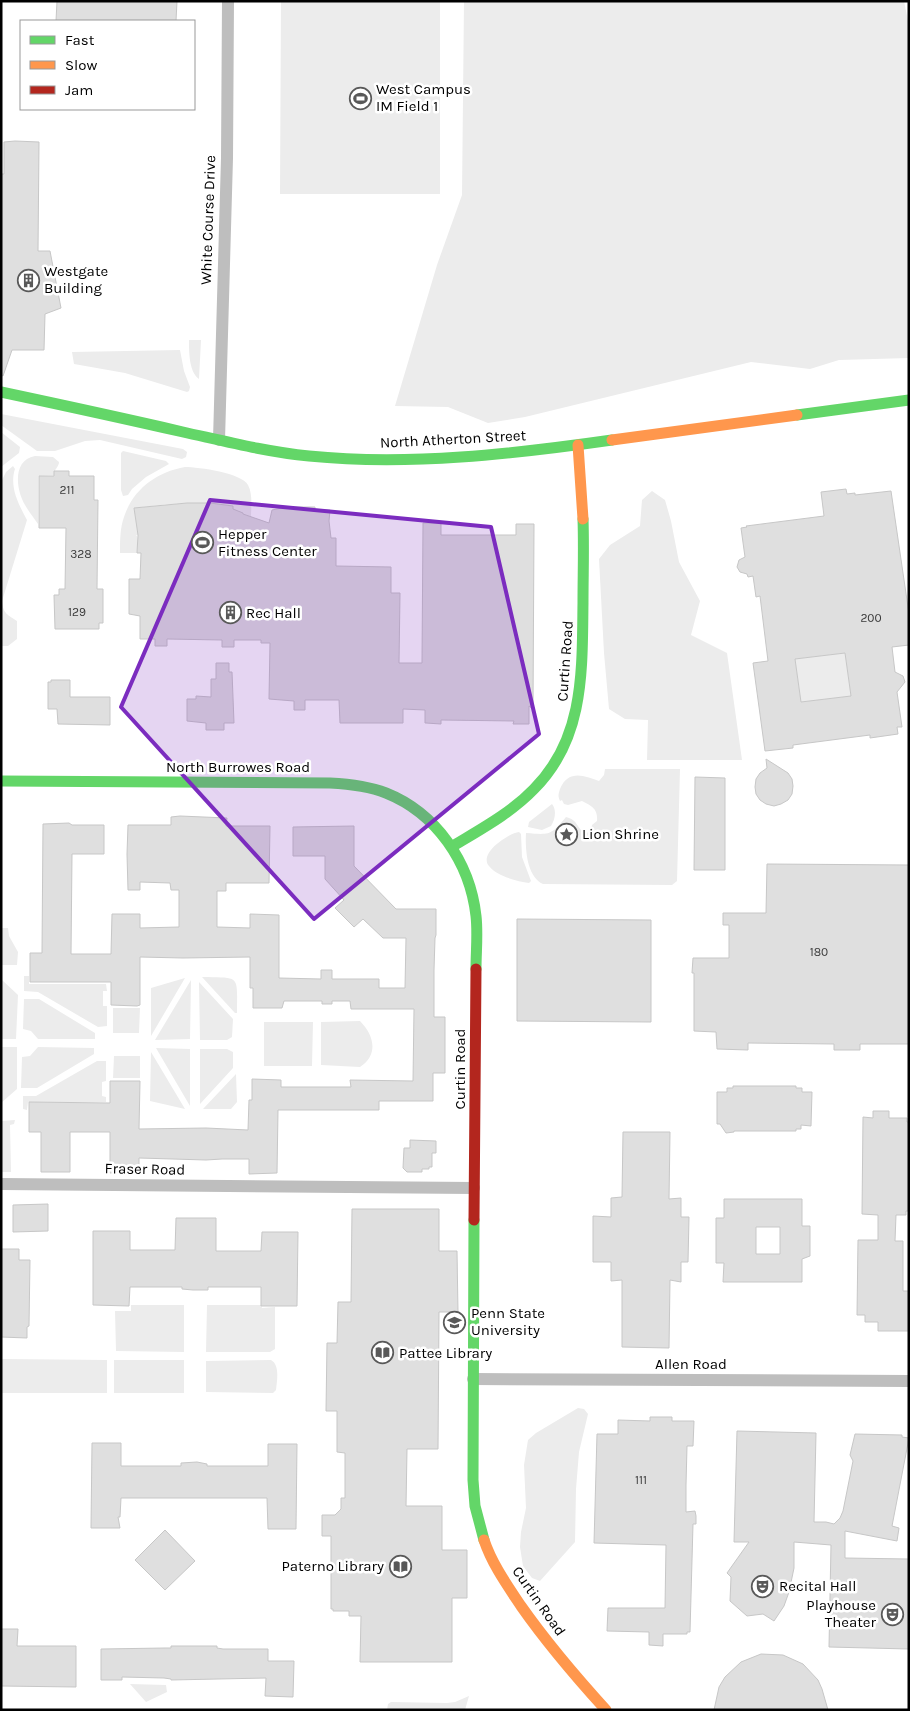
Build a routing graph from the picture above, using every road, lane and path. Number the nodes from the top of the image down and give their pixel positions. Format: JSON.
{"nodes":[{"id":1,"x":228,"y":1,"type":"edge"},
{"id":2,"x":1,"y":392,"type":"edge"},
{"id":3,"x":909,"y":400,"type":"edge"},
{"id":4,"x":219,"y":440,"type":"junction"},
{"id":5,"x":578,"y":445,"type":"junction"},
{"id":6,"x":1,"y":781,"type":"edge"},
{"id":7,"x":453,"y":846,"type":"junction"},
{"id":8,"x":1,"y":1184,"type":"edge"},
{"id":9,"x":474,"y":1188,"type":"junction"},
{"id":10,"x":473,"y":1379,"type":"junction"},
{"id":11,"x":909,"y":1381,"type":"edge"},
{"id":12,"x":606,"y":1710,"type":"edge"}],
"edges":[{"from":1,"to":4,"type":"street","name":"White Course Drive"},
{"from":2,"to":4,"type":"street","name":"North Atherton Street"},
{"from":3,"to":5,"type":"street","name":"North Atherton Street"},
{"from":4,"to":5,"type":"street","name":"North Atherton Street"},
{"from":5,"to":7,"type":"street","name":"Curtin Road"},
{"from":6,"to":7,"type":"street","name":"North Burrowes Road"},
{"from":7,"to":9,"type":"street","name":"Curtin Road"},
{"from":8,"to":9,"type":"street","name":"Fraser Road"},
{"from":9,"to":10,"type":"street","name":"Curtin Road"},
{"from":10,"to":11,"type":"street","name":"Allen Road"},
{"from":10,"to":12,"type":"street","name":"Curtin Road"}]}
